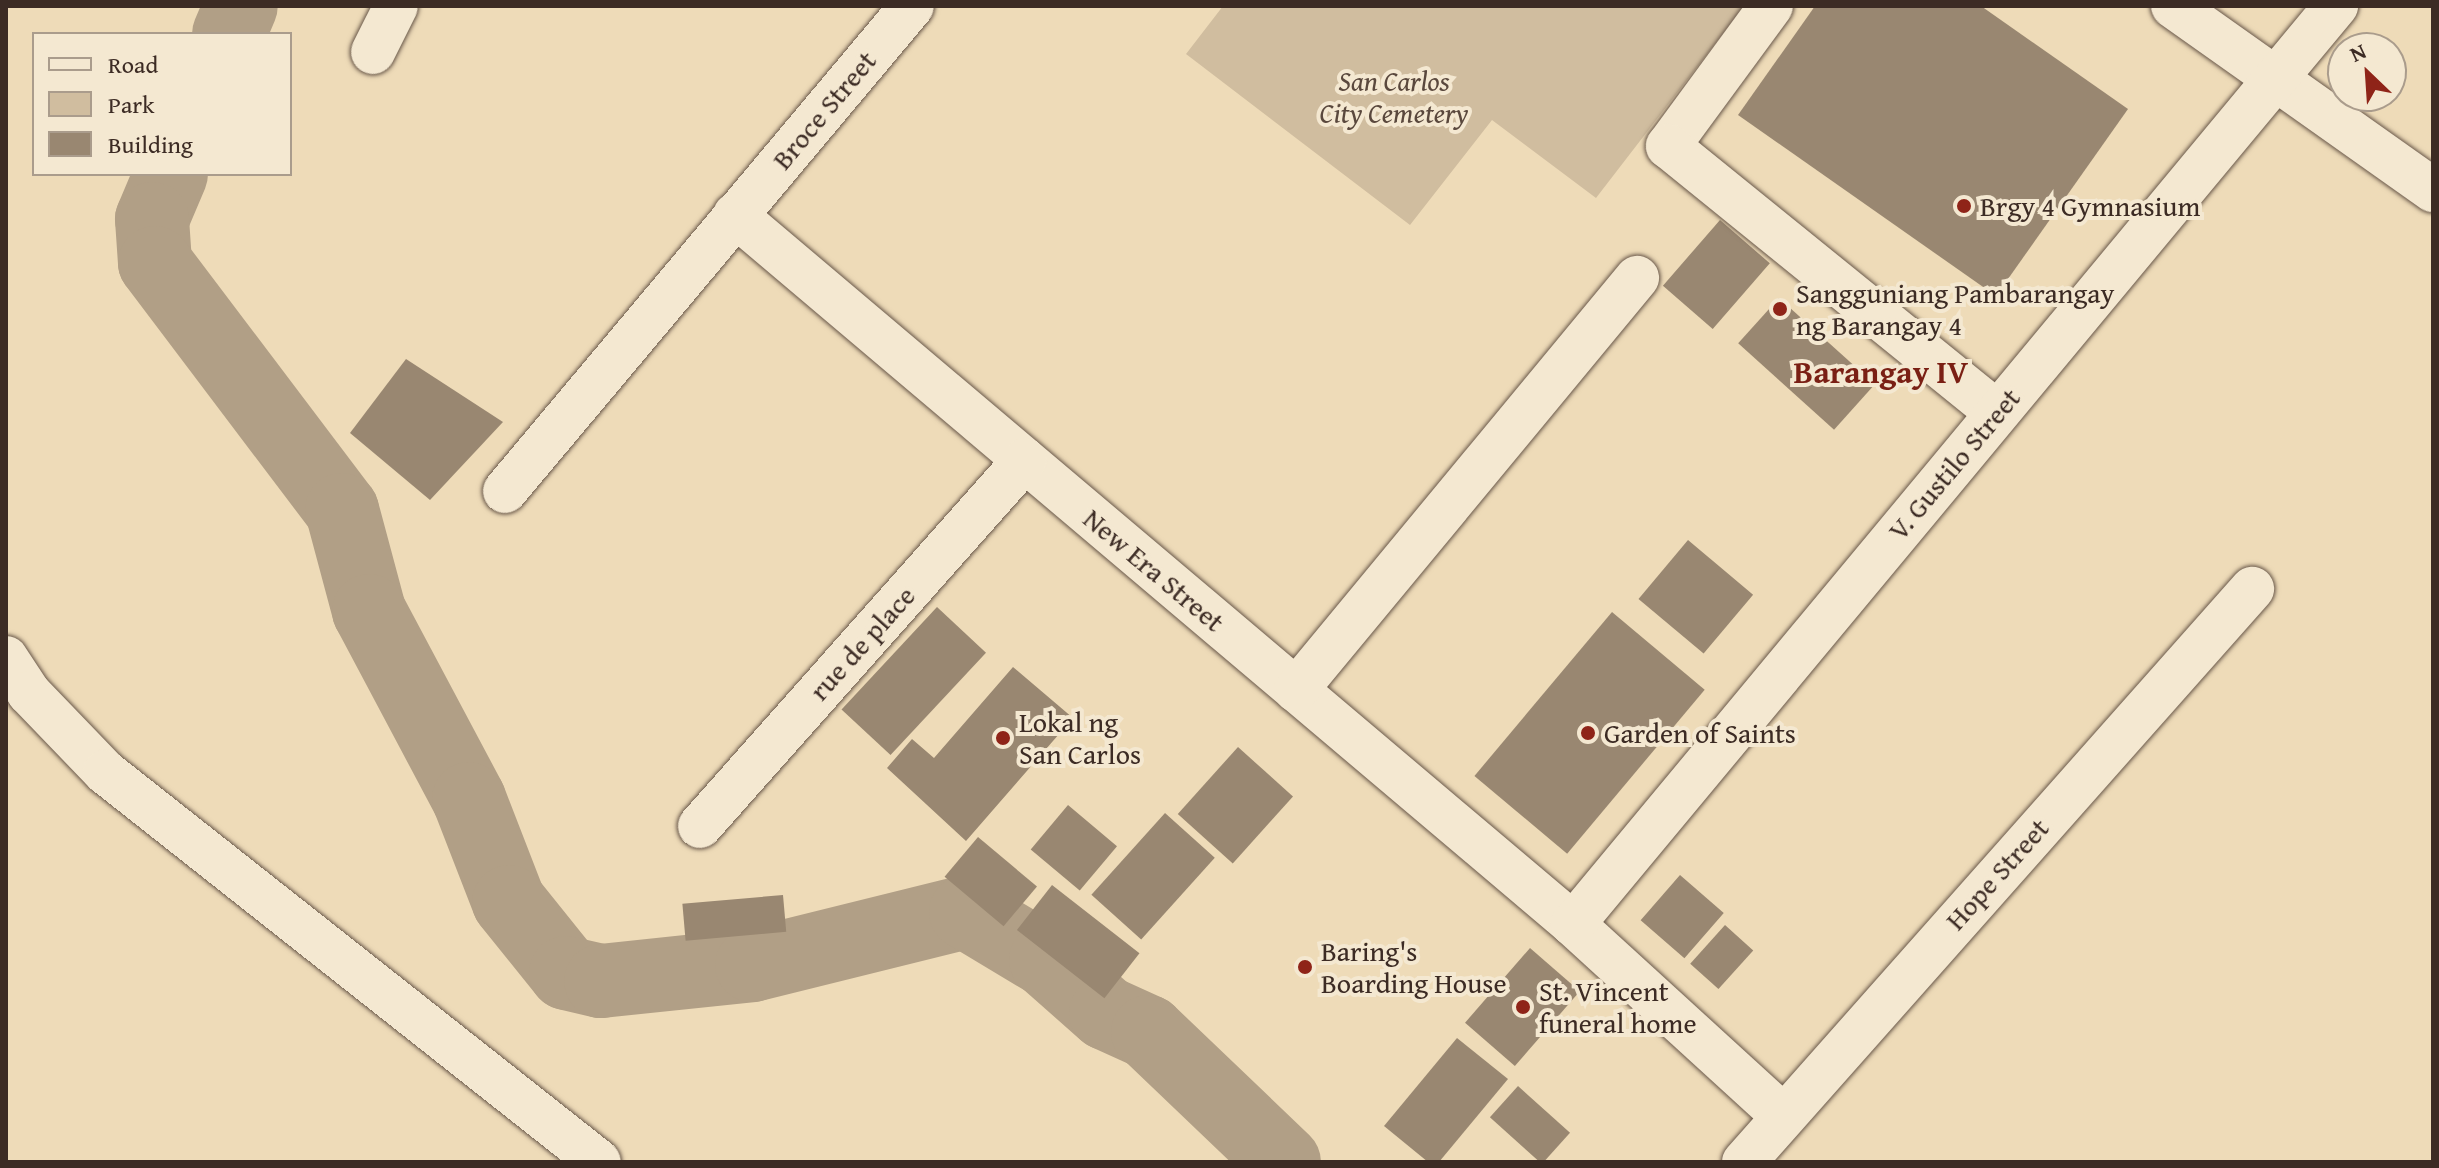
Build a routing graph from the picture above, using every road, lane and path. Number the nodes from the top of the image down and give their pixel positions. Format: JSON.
{"nodes":[{"id":1,"x":396,"y":6,"type":"edge"},
{"id":2,"x":1771,"y":6,"type":"edge"},
{"id":3,"x":2173,"y":6,"type":"edge"},
{"id":4,"x":2336,"y":6,"type":"edge"},
{"id":5,"x":902,"y":9,"type":"edge"},
{"id":6,"x":373,"y":52,"type":"dead end"},
{"id":7,"x":2273,"y":77,"type":"junction"},
{"id":8,"x":2433,"y":190,"type":"edge"},
{"id":9,"x":735,"y":215,"type":"junction"},
{"id":10,"x":1637,"y":278,"type":"dead end"},
{"id":11,"x":1997,"y":412,"type":"junction"},
{"id":12,"x":1025,"y":460,"type":"junction"},
{"id":13,"x":505,"y":491,"type":"dead end"},
{"id":14,"x":2252,"y":589,"type":"dead end"},
{"id":15,"x":6,"y":658,"type":"edge"},
{"id":16,"x":1296,"y":690,"type":"junction"},
{"id":17,"x":700,"y":826,"type":"dead end"},
{"id":18,"x":1573,"y":924,"type":"junction"},
{"id":19,"x":1782,"y":1115,"type":"junction"},
{"id":20,"x":599,"y":1162,"type":"edge"},
{"id":21,"x":1744,"y":1162,"type":"edge"}],
"edges":[{"from":1,"to":6,"type":"street"},
{"from":2,"to":11,"type":"street"},
{"from":3,"to":7,"type":"street"},
{"from":4,"to":7,"type":"street","name":"V. Gustilo Street"},
{"from":5,"to":9,"type":"street","name":"Broce Street"},
{"from":7,"to":8,"type":"street"},
{"from":7,"to":11,"type":"street","name":"V. Gustilo Street"},
{"from":9,"to":12,"type":"street","name":"New Era Street"},
{"from":9,"to":13,"type":"street","name":"Broce Street"},
{"from":10,"to":16,"type":"street"},
{"from":11,"to":18,"type":"street","name":"V. Gustilo Street"},
{"from":12,"to":16,"type":"street","name":"New Era Street"},
{"from":12,"to":17,"type":"street","name":"rue de place"},
{"from":14,"to":19,"type":"street","name":"Hope Street"},
{"from":15,"to":20,"type":"street"},
{"from":16,"to":18,"type":"street","name":"New Era Street"},
{"from":18,"to":19,"type":"street","name":"New Era Street"},
{"from":19,"to":21,"type":"street","name":"Hope Street"}]}
